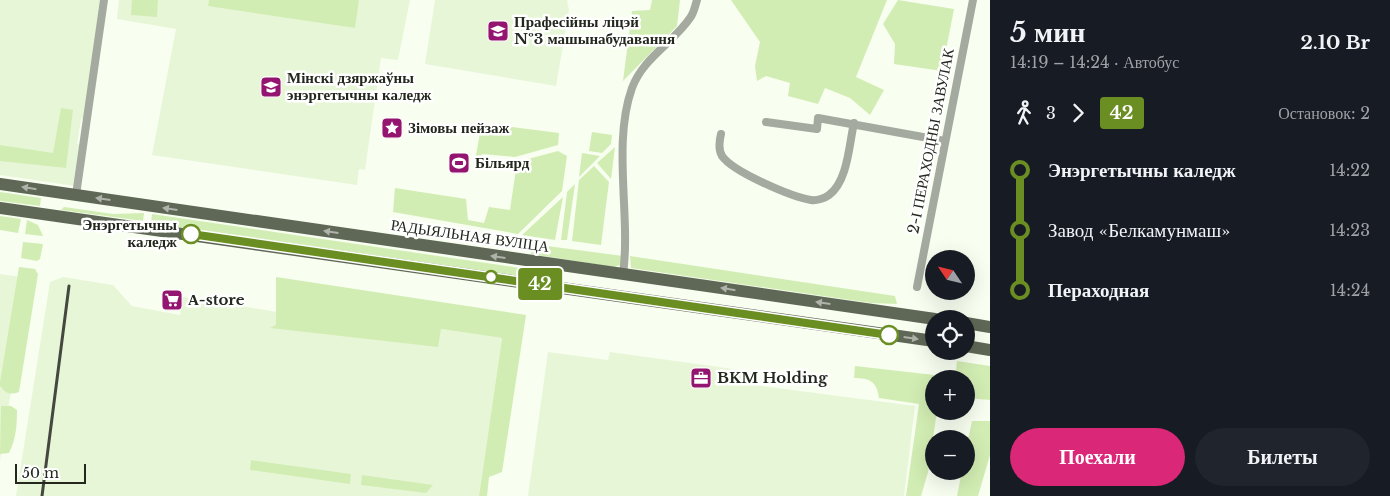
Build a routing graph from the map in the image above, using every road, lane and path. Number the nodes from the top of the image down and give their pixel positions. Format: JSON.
{"nodes":[{"id":1,"x":104,"y":0,"type":"edge"},
{"id":2,"x":697,"y":0,"type":"edge"},
{"id":3,"x":973,"y":0,"type":"edge"},
{"id":4,"x":766,"y":122,"type":"dead end"},
{"id":5,"x":854,"y":123,"type":"junction"},
{"id":6,"x":721,"y":134,"type":"dead end"},
{"id":7,"x":945,"y":142,"type":"junction"},
{"id":8,"x":0,"y":184,"type":"edge"},
{"id":9,"x":76,"y":195,"type":"junction"},
{"id":10,"x":0,"y":208,"type":"edge"},
{"id":11,"x":624,"y":274,"type":"junction"},
{"id":12,"x":917,"y":287,"type":"dead end"},
{"id":13,"x":759,"y":294,"type":"junction"},
{"id":14,"x":756,"y":317,"type":"junction"},
{"id":15,"x":925,"y":318,"type":"edge"},
{"id":16,"x":975,"y":324,"type":"edge"},
{"id":17,"x":990,"y":327,"type":"edge"},
{"id":18,"x":925,"y":340,"type":"edge"},
{"id":19,"x":975,"y":348,"type":"edge"},
{"id":20,"x":990,"y":350,"type":"edge"}],
"edges":[{"from":1,"to":9,"type":"street"},
{"from":2,"to":11,"type":"street"},
{"from":3,"to":7,"type":"street","name":"2-І ПЕРАХОДНЫ ЗАВУЛАК"},
{"from":4,"to":5,"type":"street"},
{"from":5,"to":6,"type":"street"},
{"from":5,"to":7,"type":"street"},
{"from":7,"to":12,"type":"street","name":"2-І ПЕРАХОДНЫ ЗАВУЛАК"},
{"from":9,"to":8,"type":"main road","name":"РАДЫЯЛЬНАЯ ВУЛІЦА","one_way":true},
{"from":11,"to":9,"type":"main road","name":"РАДЫЯЛЬНАЯ ВУЛІЦА","one_way":true},
{"from":10,"to":14,"type":"main road"},
{"from":13,"to":11,"type":"main road","name":"РАДЫЯЛЬНАЯ ВУЛІЦА","one_way":true},
{"from":13,"to":14,"type":"main road"},
{"from":15,"to":13,"type":"main road","name":"РАДЫЯЛЬНАЯ ВУЛІЦА","one_way":true},
{"from":14,"to":18,"type":"main road","one_way":true},
{"from":16,"to":17,"type":"main road"},
{"from":19,"to":20,"type":"main road"}]}
